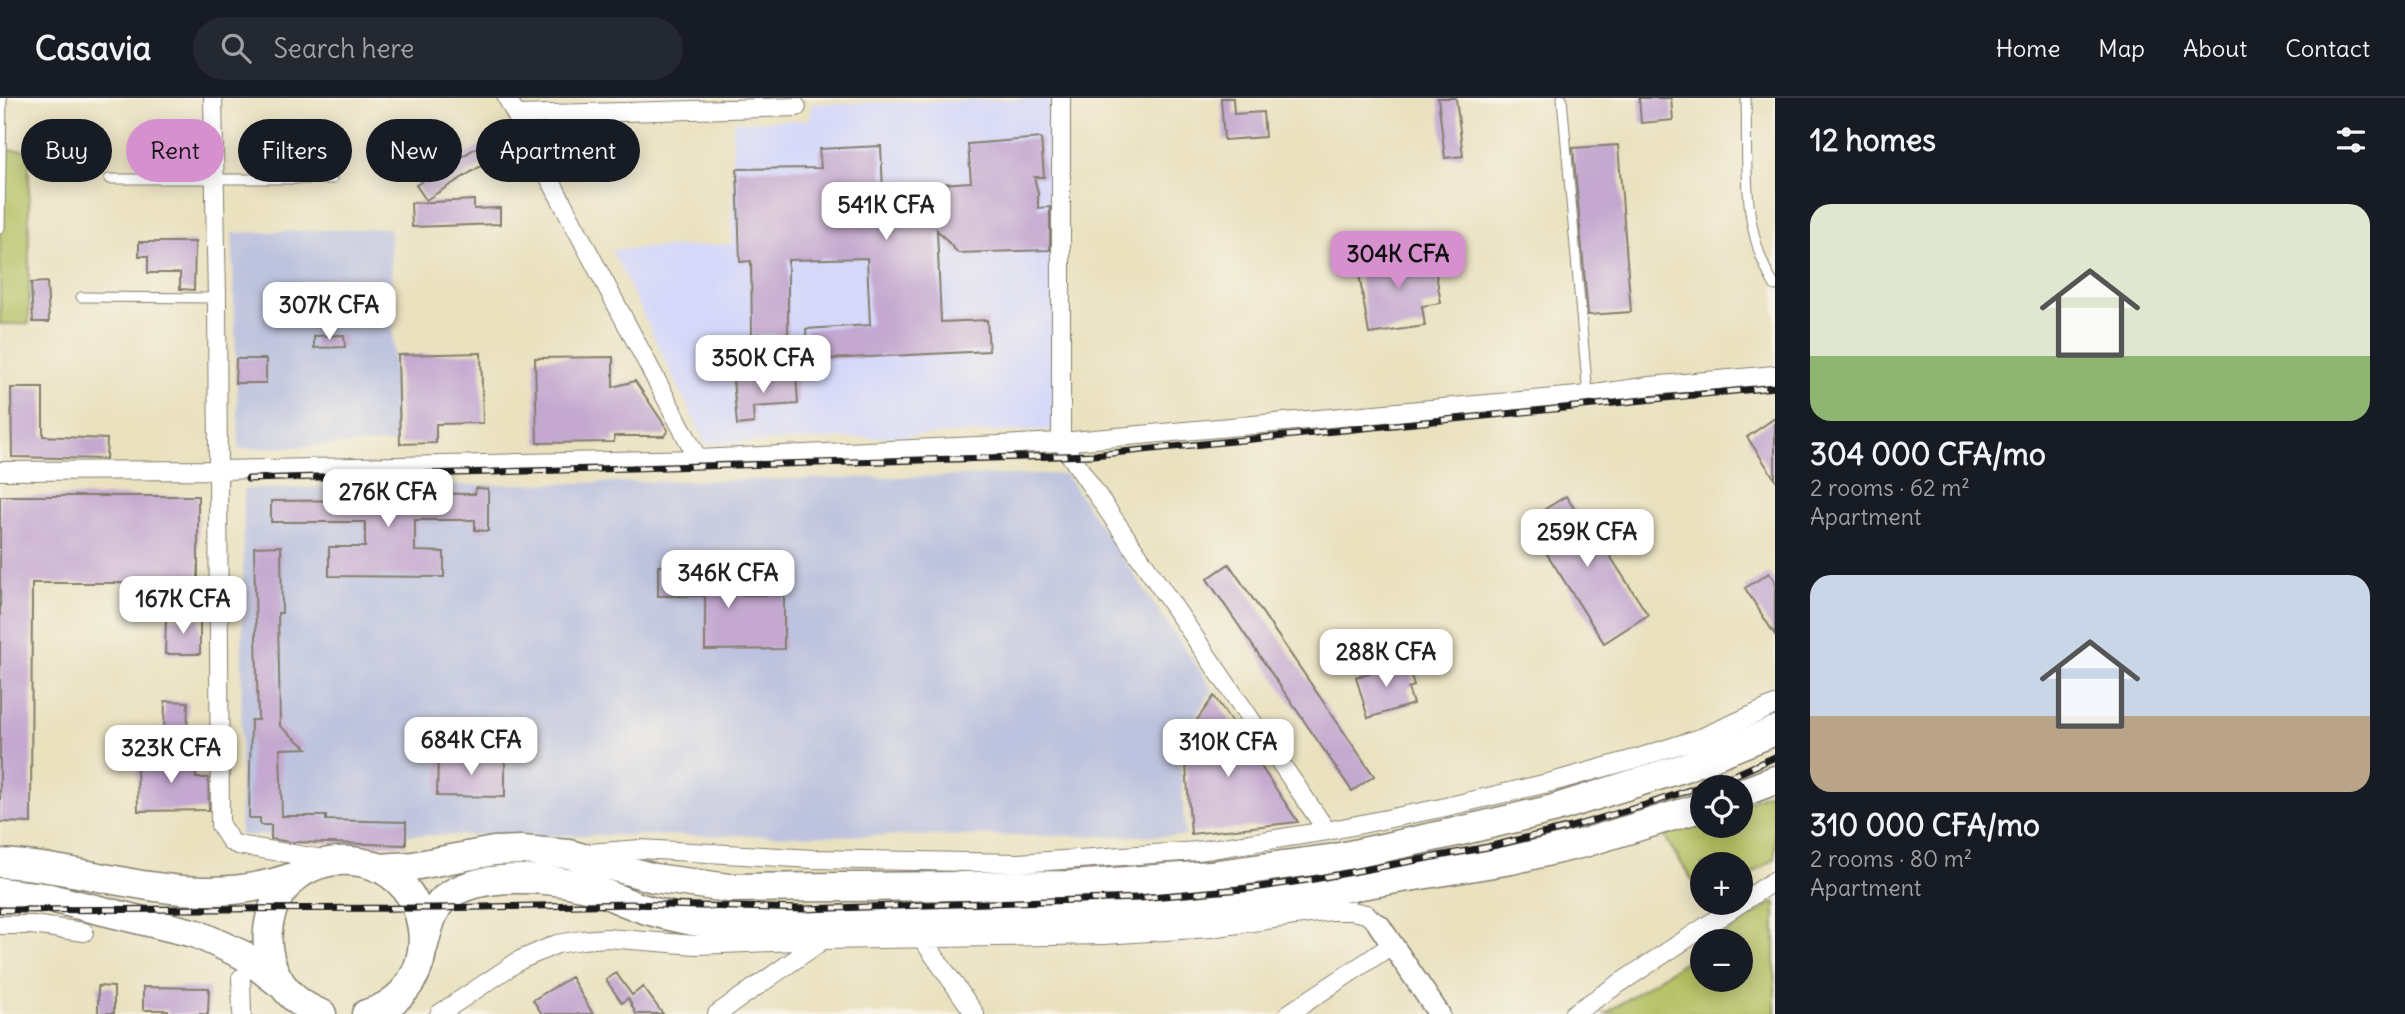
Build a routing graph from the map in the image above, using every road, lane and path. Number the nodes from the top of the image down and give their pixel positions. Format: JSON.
{"nodes":[{"id":1,"x":2,"y":98,"type":"edge"},
{"id":2,"x":213,"y":98,"type":"edge"},
{"id":3,"x":506,"y":98,"type":"edge"},
{"id":4,"x":1060,"y":98,"type":"edge"},
{"id":5,"x":1562,"y":98,"type":"edge"},
{"id":6,"x":1746,"y":98,"type":"edge"},
{"id":7,"x":796,"y":107,"type":"dead end"},
{"id":8,"x":516,"y":115,"type":"junction"},
{"id":9,"x":213,"y":119,"type":"edge"},
{"id":10,"x":214,"y":182,"type":"edge"},
{"id":11,"x":0,"y":228,"type":"edge"},
{"id":12,"x":1775,"y":286,"type":"edge"},
{"id":13,"x":81,"y":297,"type":"dead end"},
{"id":14,"x":217,"y":298,"type":"junction"},
{"id":15,"x":1775,"y":375,"type":"edge"},
{"id":16,"x":1588,"y":395,"type":"junction"},
{"id":17,"x":1061,"y":442,"type":"junction"},
{"id":18,"x":698,"y":458,"type":"junction"},
{"id":19,"x":219,"y":470,"type":"junction"},
{"id":20,"x":0,"y":471,"type":"edge"},
{"id":21,"x":1775,"y":705,"type":"edge"},
{"id":22,"x":1775,"y":731,"type":"edge"},
{"id":23,"x":1775,"y":780,"type":"edge"},
{"id":24,"x":1753,"y":788,"type":"edge"},
{"id":25,"x":1690,"y":811,"type":"edge"},
{"id":26,"x":1327,"y":831,"type":"junction"},
{"id":27,"x":573,"y":855,"type":"junction"},
{"id":28,"x":813,"y":859,"type":"junction"},
{"id":29,"x":340,"y":861,"type":"junction"},
{"id":30,"x":0,"y":863,"type":"edge"},
{"id":31,"x":378,"y":868,"type":"junction"},
{"id":32,"x":304,"y":873,"type":"junction"},
{"id":33,"x":1775,"y":880,"type":"edge"},
{"id":34,"x":815,"y":888,"type":"junction"},
{"id":35,"x":0,"y":892,"type":"edge"},
{"id":36,"x":1753,"y":895,"type":"edge"},
{"id":37,"x":1723,"y":915,"type":"edge"},
{"id":38,"x":0,"y":925,"type":"edge"},
{"id":39,"x":1379,"y":925,"type":"joint"},
{"id":40,"x":84,"y":932,"type":"dead end"},
{"id":41,"x":823,"y":940,"type":"junction"},
{"id":42,"x":923,"y":940,"type":"junction"},
{"id":43,"x":1392,"y":945,"type":"junction"},
{"id":44,"x":423,"y":947,"type":"junction"},
{"id":45,"x":242,"y":978,"type":"dead end"},
{"id":46,"x":282,"y":986,"type":"junction"},
{"id":47,"x":242,"y":1014,"type":"edge"},
{"id":48,"x":323,"y":1014,"type":"edge"},
{"id":49,"x":366,"y":1014,"type":"edge"},
{"id":50,"x":439,"y":1014,"type":"edge"},
{"id":51,"x":717,"y":1014,"type":"edge"},
{"id":52,"x":975,"y":1014,"type":"edge"},
{"id":53,"x":1289,"y":1014,"type":"edge"},
{"id":54,"x":1439,"y":1014,"type":"edge"},
{"id":55,"x":1573,"y":1014,"type":"edge"}],
"edges":[{"from":1,"to":11,"type":"lane"},
{"from":2,"to":9,"type":"street"},
{"from":3,"to":8,"type":"street"},
{"from":4,"to":17,"type":"street"},
{"from":5,"to":16,"type":"lane"},
{"from":6,"to":12,"type":"lane"},
{"from":7,"to":8,"type":"street"},
{"from":8,"to":18,"type":"street"},
{"from":10,"to":14,"type":"street"},
{"from":13,"to":14,"type":"lane"},
{"from":14,"to":19,"type":"street"},
{"from":15,"to":16,"type":"street"},
{"from":16,"to":17,"type":"street"},
{"from":17,"to":18,"type":"street"},
{"from":17,"to":26,"type":"street"},
{"from":18,"to":19,"type":"street"},
{"from":19,"to":20,"type":"street"},
{"from":19,"to":29,"type":"street"},
{"from":21,"to":26,"type":"street"},
{"from":22,"to":34,"type":"highway"},
{"from":23,"to":24,"type":"highway"},
{"from":25,"to":44,"type":"highway"},
{"from":26,"to":28,"type":"street"},
{"from":27,"to":28,"type":"street"},
{"from":27,"to":31,"type":"highway"},
{"from":27,"to":34,"type":"highway"},
{"from":28,"to":34,"type":"street"},
{"from":29,"to":31,"type":"highway"},
{"from":29,"to":32,"type":"highway"},
{"from":30,"to":32,"type":"highway"},
{"from":31,"to":44,"type":"highway"},
{"from":32,"to":46,"type":"highway"},
{"from":33,"to":36,"type":"street"},
{"from":35,"to":46,"type":"highway"},
{"from":37,"to":55,"type":"street"},
{"from":38,"to":40,"type":"street"},
{"from":39,"to":42,"type":"street"},
{"from":39,"to":43,"type":"street"},
{"from":41,"to":42,"type":"street"},
{"from":41,"to":50,"type":"street"},
{"from":41,"to":51,"type":"street"},
{"from":42,"to":52,"type":"street"},
{"from":43,"to":53,"type":"street"},
{"from":43,"to":54,"type":"street"},
{"from":44,"to":49,"type":"highway"},
{"from":45,"to":47,"type":"street"},
{"from":46,"to":48,"type":"highway"}]}
